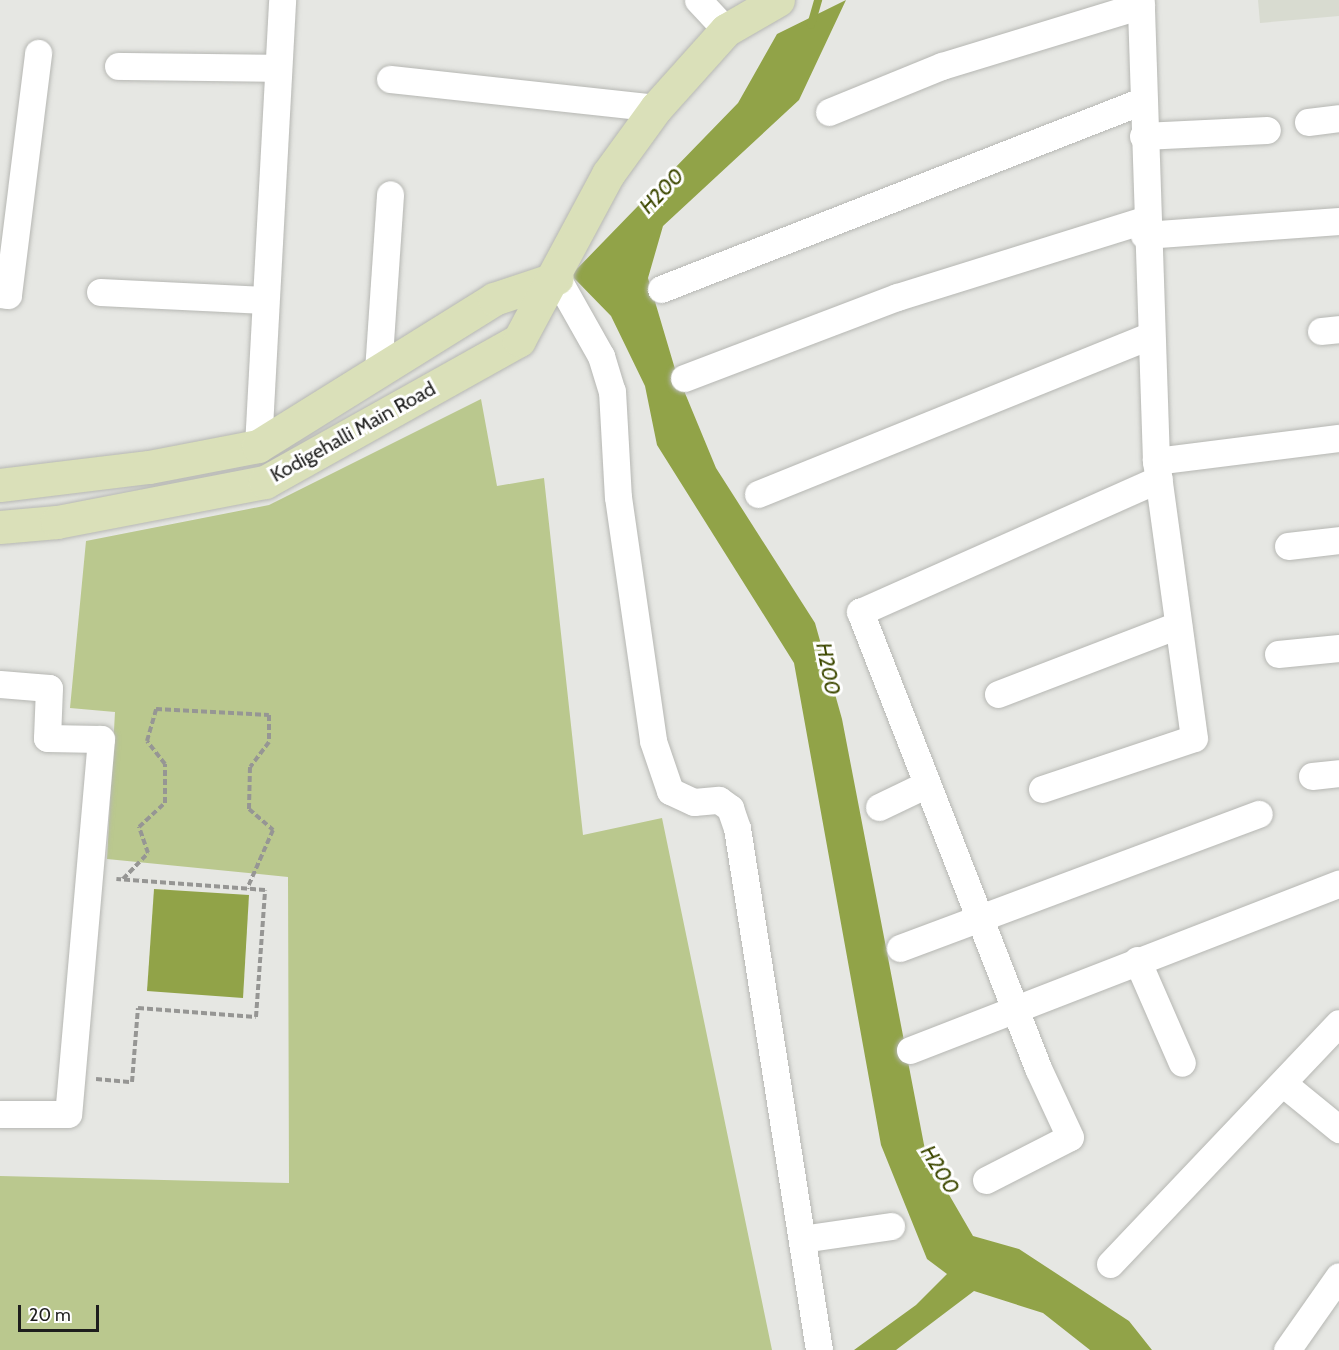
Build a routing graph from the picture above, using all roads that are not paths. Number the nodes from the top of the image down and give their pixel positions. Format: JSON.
{"nodes":[{"id":1,"x":282,"y":0,"type":"edge"},
{"id":2,"x":698,"y":0,"type":"edge"},
{"id":3,"x":778,"y":0,"type":"edge"},
{"id":4,"x":1141,"y":2,"type":"edge"},
{"id":5,"x":734,"y":25,"type":"junction"},
{"id":6,"x":38,"y":53,"type":"dead end"},
{"id":7,"x":118,"y":66,"type":"dead end"},
{"id":8,"x":276,"y":68,"type":"junction"},
{"id":9,"x":390,"y":79,"type":"dead end"},
{"id":10,"x":1142,"y":101,"type":"junction"},
{"id":11,"x":656,"y":108,"type":"junction"},
{"id":12,"x":829,"y":112,"type":"dead end"},
{"id":13,"x":1339,"y":118,"type":"edge"},
{"id":14,"x":1308,"y":122,"type":"dead end"},
{"id":15,"x":1267,"y":130,"type":"dead end"},
{"id":16,"x":1143,"y":136,"type":"junction"},
{"id":17,"x":390,"y":194,"type":"dead end"},
{"id":18,"x":1339,"y":221,"type":"edge"},
{"id":19,"x":1144,"y":228,"type":"junction"},
{"id":20,"x":557,"y":278,"type":"junction"},
{"id":21,"x":661,"y":289,"type":"dead end"},
{"id":22,"x":100,"y":292,"type":"dead end"},
{"id":23,"x":0,"y":294,"type":"edge"},
{"id":24,"x":265,"y":300,"type":"junction"},
{"id":25,"x":1150,"y":336,"type":"junction"},
{"id":26,"x":378,"y":372,"type":"junction"},
{"id":27,"x":684,"y":378,"type":"dead end"},
{"id":28,"x":1339,"y":438,"type":"edge"},
{"id":29,"x":258,"y":446,"type":"junction"},
{"id":30,"x":1158,"y":470,"type":"junction"},
{"id":31,"x":0,"y":485,"type":"edge"},
{"id":32,"x":758,"y":494,"type":"dead end"},
{"id":33,"x":0,"y":527,"type":"edge"},
{"id":34,"x":1339,"y":540,"type":"edge"},
{"id":35,"x":1288,"y":546,"type":"dead end"},
{"id":36,"x":1178,"y":625,"type":"junction"},
{"id":37,"x":1339,"y":648,"type":"edge"},
{"id":38,"x":1278,"y":654,"type":"dead end"},
{"id":39,"x":0,"y":684,"type":"edge"},
{"id":40,"x":998,"y":694,"type":"dead end"},
{"id":41,"x":1339,"y":773,"type":"edge"},
{"id":42,"x":1312,"y":776,"type":"dead end"},
{"id":43,"x":927,"y":784,"type":"junction"},
{"id":44,"x":1042,"y":789,"type":"dead end"},
{"id":45,"x":879,"y":807,"type":"dead end"},
{"id":46,"x":1259,"y":814,"type":"dead end"},
{"id":47,"x":1339,"y":884,"type":"edge"},
{"id":48,"x":979,"y":915,"type":"junction"},
{"id":49,"x":900,"y":948,"type":"dead end"},
{"id":50,"x":1137,"y":960,"type":"junction"},
{"id":51,"x":1016,"y":1008,"type":"junction"},
{"id":52,"x":1339,"y":1023,"type":"edge"},
{"id":53,"x":910,"y":1050,"type":"dead end"},
{"id":54,"x":1182,"y":1063,"type":"dead end"},
{"id":55,"x":1285,"y":1085,"type":"junction"},
{"id":56,"x":0,"y":1114,"type":"edge"},
{"id":57,"x":1339,"y":1129,"type":"edge"},
{"id":58,"x":986,"y":1180,"type":"dead end"},
{"id":59,"x":891,"y":1226,"type":"dead end"},
{"id":60,"x":802,"y":1239,"type":"junction"},
{"id":61,"x":1110,"y":1264,"type":"dead end"},
{"id":62,"x":1339,"y":1276,"type":"edge"},
{"id":63,"x":819,"y":1350,"type":"edge"},
{"id":64,"x":1287,"y":1350,"type":"edge"}],
"edges":[{"from":1,"to":8,"type":"street"},
{"from":2,"to":5,"type":"street"},
{"from":3,"to":5,"type":"street","name":"Kodigehalli Main Road"},
{"from":4,"to":10,"type":"street"},
{"from":4,"to":12,"type":"street"},
{"from":5,"to":11,"type":"street","name":"Kodigehalli Main Road"},
{"from":6,"to":23,"type":"street"},
{"from":7,"to":8,"type":"street"},
{"from":8,"to":24,"type":"street"},
{"from":9,"to":11,"type":"street"},
{"from":10,"to":16,"type":"street"},
{"from":10,"to":21,"type":"street"},
{"from":11,"to":20,"type":"street","name":"Kodigehalli Main Road"},
{"from":13,"to":14,"type":"street"},
{"from":15,"to":16,"type":"street"},
{"from":16,"to":19,"type":"street"},
{"from":17,"to":26,"type":"street"},
{"from":18,"to":19,"type":"street"},
{"from":19,"to":25,"type":"street"},
{"from":19,"to":27,"type":"street"},
{"from":20,"to":26,"type":"street","name":"Kodigehalli Main Road"},
{"from":20,"to":33,"type":"street","name":"Kodigehalli Main Road"},
{"from":20,"to":60,"type":"street"},
{"from":22,"to":24,"type":"street"},
{"from":24,"to":29,"type":"street"},
{"from":25,"to":30,"type":"street"},
{"from":25,"to":32,"type":"street"},
{"from":26,"to":29,"type":"street","name":"Kodigehalli Main Road"},
{"from":28,"to":30,"type":"street"},
{"from":29,"to":31,"type":"street","name":"Kodigehalli Main Road"},
{"from":30,"to":36,"type":"street"},
{"from":30,"to":43,"type":"street"},
{"from":34,"to":35,"type":"street"},
{"from":36,"to":40,"type":"street"},
{"from":36,"to":44,"type":"street"},
{"from":37,"to":38,"type":"street"},
{"from":39,"to":56,"type":"street"},
{"from":41,"to":42,"type":"street"},
{"from":43,"to":45,"type":"street"},
{"from":43,"to":48,"type":"street"},
{"from":46,"to":48,"type":"street"},
{"from":47,"to":50,"type":"street"},
{"from":48,"to":49,"type":"street"},
{"from":48,"to":51,"type":"street"},
{"from":50,"to":51,"type":"street"},
{"from":50,"to":54,"type":"street"},
{"from":51,"to":53,"type":"street"},
{"from":51,"to":58,"type":"street"},
{"from":52,"to":55,"type":"street"},
{"from":55,"to":57,"type":"street"},
{"from":55,"to":61,"type":"street"},
{"from":59,"to":60,"type":"street"},
{"from":60,"to":63,"type":"street"},
{"from":62,"to":64,"type":"street"}]}
